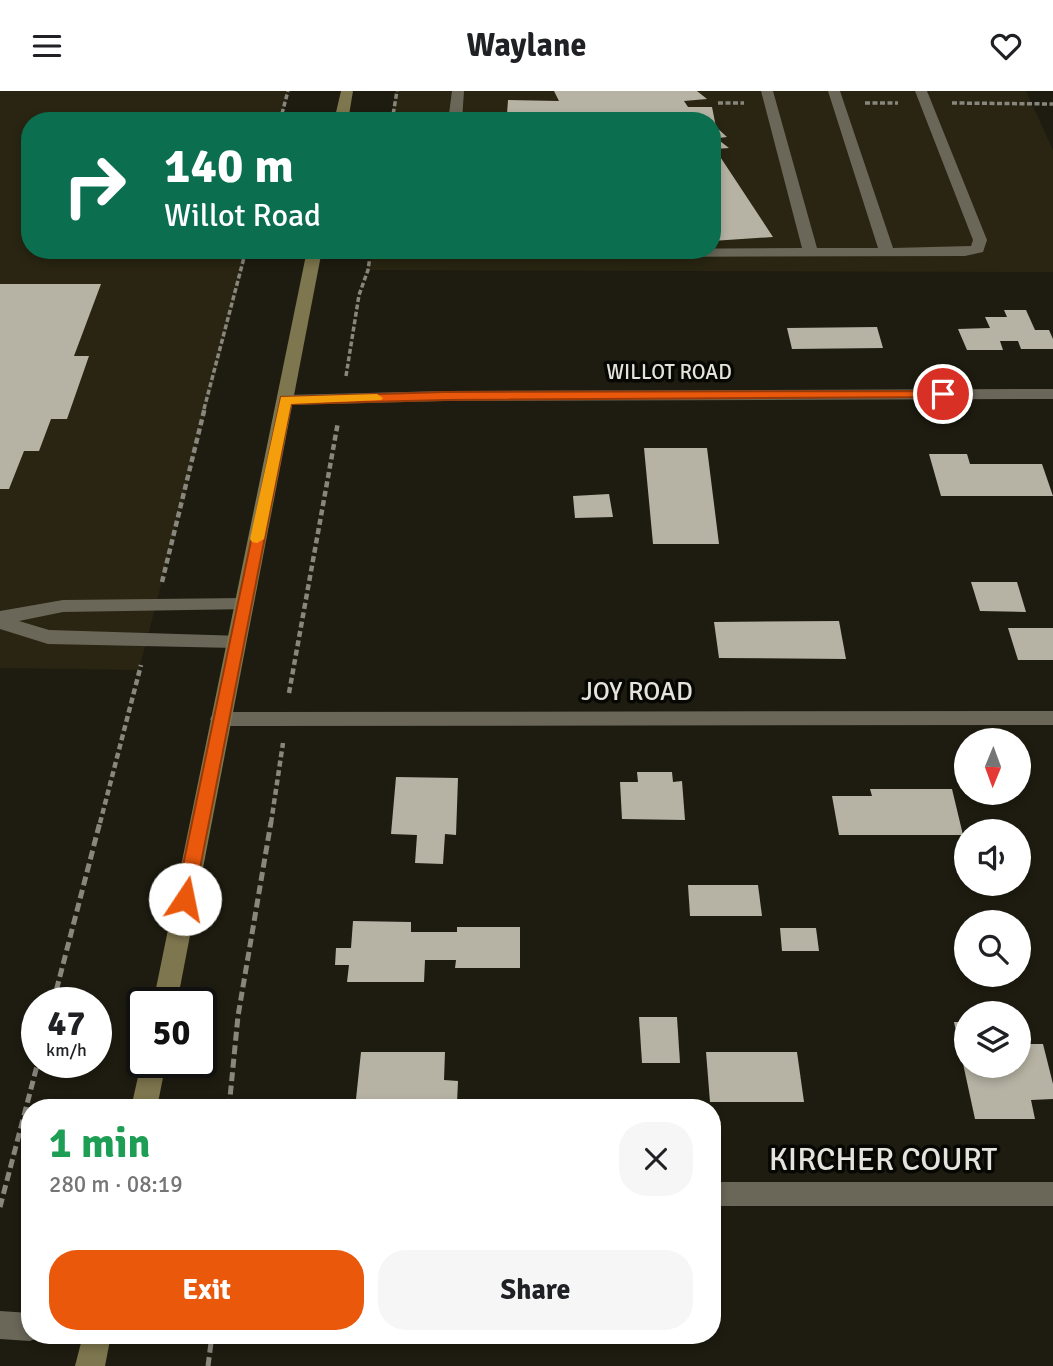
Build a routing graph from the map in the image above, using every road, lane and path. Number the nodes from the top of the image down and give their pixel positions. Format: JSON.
{"nodes":[{"id":1,"x":288,"y":91,"type":"edge"},
{"id":2,"x":347,"y":91,"type":"edge"},
{"id":3,"x":397,"y":91,"type":"edge"},
{"id":4,"x":458,"y":91,"type":"edge"},
{"id":5,"x":768,"y":97,"type":"edge"},
{"id":6,"x":836,"y":97,"type":"edge"},
{"id":7,"x":924,"y":97,"type":"edge"},
{"id":8,"x":718,"y":103,"type":"dead end"},
{"id":9,"x":1053,"y":104,"type":"edge"},
{"id":10,"x":283,"y":112,"type":"edge"},
{"id":11,"x":343,"y":112,"type":"edge"},
{"id":12,"x":394,"y":112,"type":"edge"},
{"id":13,"x":456,"y":112,"type":"edge"},
{"id":14,"x":721,"y":252,"type":"edge"},
{"id":15,"x":887,"y":252,"type":"junction"},
{"id":16,"x":811,"y":253,"type":"junction"},
{"id":17,"x":244,"y":259,"type":"edge"},
{"id":18,"x":313,"y":259,"type":"edge"},
{"id":19,"x":370,"y":259,"type":"edge"},
{"id":20,"x":1053,"y":394,"type":"edge"},
{"id":21,"x":342,"y":398,"type":"junction"},
{"id":22,"x":286,"y":400,"type":"junction"},
{"id":23,"x":157,"y":603,"type":"junction"},
{"id":24,"x":244,"y":604,"type":"junction"},
{"id":25,"x":0,"y":620,"type":"edge"},
{"id":26,"x":147,"y":639,"type":"junction"},
{"id":27,"x":236,"y":641,"type":"junction"},
{"id":28,"x":1053,"y":718,"type":"edge"},
{"id":29,"x":220,"y":719,"type":"junction"},
{"id":30,"x":286,"y":719,"type":"junction"},
{"id":31,"x":57,"y":987,"type":"edge"},
{"id":32,"x":168,"y":987,"type":"edge"},
{"id":33,"x":34,"y":1078,"type":"edge"},
{"id":34,"x":150,"y":1078,"type":"edge"},
{"id":35,"x":28,"y":1099,"type":"edge"},
{"id":36,"x":147,"y":1099,"type":"edge"},
{"id":37,"x":229,"y":1099,"type":"edge"},
{"id":38,"x":21,"y":1127,"type":"edge"},
{"id":39,"x":721,"y":1194,"type":"edge"},
{"id":40,"x":1053,"y":1194,"type":"edge"},
{"id":41,"x":0,"y":1207,"type":"edge"},
{"id":42,"x":0,"y":1325,"type":"edge"},
{"id":43,"x":21,"y":1326,"type":"edge"},
{"id":44,"x":95,"y":1344,"type":"edge"},
{"id":45,"x":211,"y":1344,"type":"edge"},
{"id":46,"x":90,"y":1366,"type":"edge"},
{"id":47,"x":208,"y":1366,"type":"edge"}],
"edges":[{"from":1,"to":10,"type":"path"},
{"from":2,"to":11,"type":"main road"},
{"from":3,"to":12,"type":"path"},
{"from":4,"to":13,"type":"street"},
{"from":5,"to":8,"type":"path"},
{"from":5,"to":16,"type":"street"},
{"from":6,"to":7,"type":"path"},
{"from":6,"to":15,"type":"street"},
{"from":7,"to":9,"type":"path"},
{"from":7,"to":15,"type":"street"},
{"from":14,"to":16,"type":"street"},
{"from":15,"to":16,"type":"street"},
{"from":17,"to":23,"type":"path"},
{"from":18,"to":22,"type":"main road"},
{"from":19,"to":21,"type":"path"},
{"from":20,"to":21,"type":"street","name":"WILLOT ROAD"},
{"from":21,"to":22,"type":"street","name":"WILLOT ROAD"},
{"from":21,"to":30,"type":"path"},
{"from":22,"to":24,"type":"main road"},
{"from":23,"to":24,"type":"street"},
{"from":23,"to":25,"type":"street"},
{"from":24,"to":27,"type":"main road"},
{"from":25,"to":26,"type":"street"},
{"from":26,"to":27,"type":"street"},
{"from":26,"to":31,"type":"path"},
{"from":27,"to":29,"type":"main road"},
{"from":28,"to":30,"type":"street","name":"JOY ROAD"},
{"from":29,"to":30,"type":"street","name":"JOY ROAD"},
{"from":29,"to":32,"type":"main road"},
{"from":30,"to":37,"type":"path"},
{"from":33,"to":35,"type":"path"},
{"from":34,"to":36,"type":"main road"},
{"from":38,"to":41,"type":"path"},
{"from":39,"to":40,"type":"street","name":"KIRCHER COURT"},
{"from":42,"to":43,"type":"street"},
{"from":44,"to":46,"type":"main road"},
{"from":45,"to":47,"type":"path"}]}
